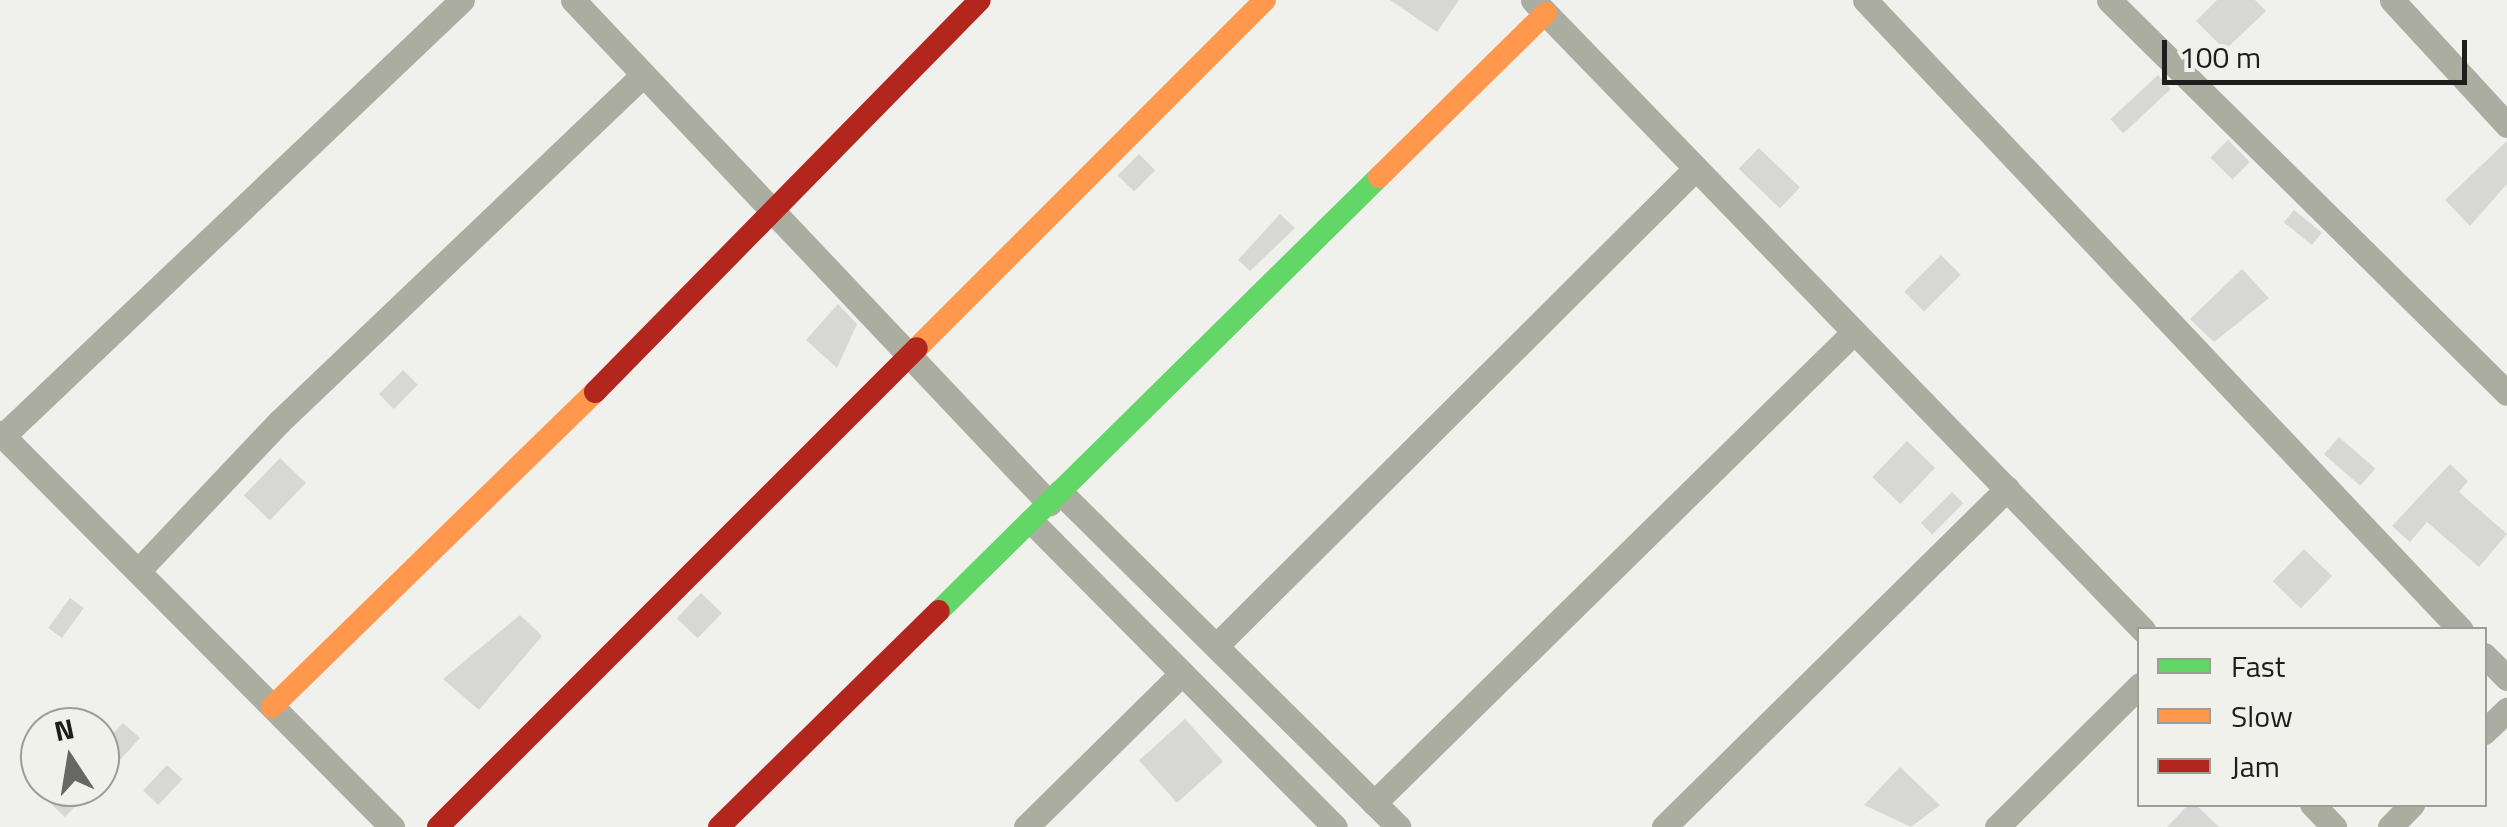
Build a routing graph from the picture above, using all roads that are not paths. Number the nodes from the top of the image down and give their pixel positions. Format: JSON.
{"nodes":[{"id":1,"x":462,"y":0,"type":"edge"},
{"id":2,"x":573,"y":0,"type":"edge"},
{"id":3,"x":980,"y":0,"type":"edge"},
{"id":4,"x":1265,"y":0,"type":"edge"},
{"id":5,"x":1865,"y":0,"type":"edge"},
{"id":6,"x":2109,"y":0,"type":"edge"},
{"id":7,"x":2392,"y":0,"type":"edge"},
{"id":8,"x":1540,"y":6,"type":"edge"},
{"id":9,"x":642,"y":76,"type":"junction"},
{"id":10,"x":2507,"y":124,"type":"edge"},
{"id":11,"x":1696,"y":168,"type":"junction"},
{"id":12,"x":772,"y":220,"type":"junction"},
{"id":13,"x":1854,"y":332,"type":"junction"},
{"id":14,"x":909,"y":356,"type":"junction"},
{"id":15,"x":2507,"y":393,"type":"edge"},
{"id":16,"x":4,"y":443,"type":"edge"},
{"id":17,"x":2006,"y":489,"type":"junction"},
{"id":18,"x":1047,"y":505,"type":"junction"},
{"id":19,"x":138,"y":571,"type":"junction"},
{"id":20,"x":2140,"y":627,"type":"edge"},
{"id":21,"x":2458,"y":627,"type":"edge"},
{"id":22,"x":1216,"y":646,"type":"junction"},
{"id":23,"x":2487,"y":657,"type":"edge"},
{"id":24,"x":1182,"y":673,"type":"junction"},
{"id":25,"x":2507,"y":678,"type":"edge"},
{"id":26,"x":2137,"y":688,"type":"edge"},
{"id":27,"x":272,"y":707,"type":"junction"},
{"id":28,"x":2507,"y":710,"type":"edge"},
{"id":29,"x":2487,"y":729,"type":"edge"},
{"id":30,"x":1374,"y":802,"type":"junction"},
{"id":31,"x":2409,"y":807,"type":"edge"},
{"id":32,"x":392,"y":827,"type":"edge"},
{"id":33,"x":438,"y":827,"type":"edge"},
{"id":34,"x":719,"y":827,"type":"edge"},
{"id":35,"x":1026,"y":827,"type":"edge"},
{"id":36,"x":1335,"y":827,"type":"edge"},
{"id":37,"x":1398,"y":827,"type":"edge"},
{"id":38,"x":1664,"y":827,"type":"edge"},
{"id":39,"x":1998,"y":827,"type":"edge"},
{"id":40,"x":2390,"y":827,"type":"edge"}],
"edges":[{"from":1,"to":16,"type":"street"},
{"from":2,"to":9,"type":"street"},
{"from":3,"to":12,"type":"street"},
{"from":4,"to":14,"type":"street"},
{"from":5,"to":21,"type":"street"},
{"from":6,"to":15,"type":"street"},
{"from":7,"to":10,"type":"street"},
{"from":8,"to":11,"type":"street"},
{"from":8,"to":18,"type":"street"},
{"from":9,"to":12,"type":"street"},
{"from":9,"to":19,"type":"street"},
{"from":11,"to":13,"type":"street"},
{"from":11,"to":22,"type":"street"},
{"from":12,"to":14,"type":"street"},
{"from":12,"to":27,"type":"street"},
{"from":13,"to":17,"type":"street"},
{"from":13,"to":30,"type":"street"},
{"from":14,"to":18,"type":"street"},
{"from":14,"to":33,"type":"street"},
{"from":16,"to":19,"type":"street"},
{"from":17,"to":20,"type":"street"},
{"from":17,"to":38,"type":"street"},
{"from":18,"to":22,"type":"street"},
{"from":18,"to":24,"type":"street"},
{"from":18,"to":34,"type":"street"},
{"from":19,"to":27,"type":"street"},
{"from":22,"to":30,"type":"street"},
{"from":23,"to":25,"type":"street"},
{"from":24,"to":35,"type":"street"},
{"from":24,"to":36,"type":"street"},
{"from":26,"to":39,"type":"street"},
{"from":27,"to":32,"type":"street"},
{"from":28,"to":29,"type":"street"},
{"from":30,"to":37,"type":"street"},
{"from":31,"to":40,"type":"street"}]}
